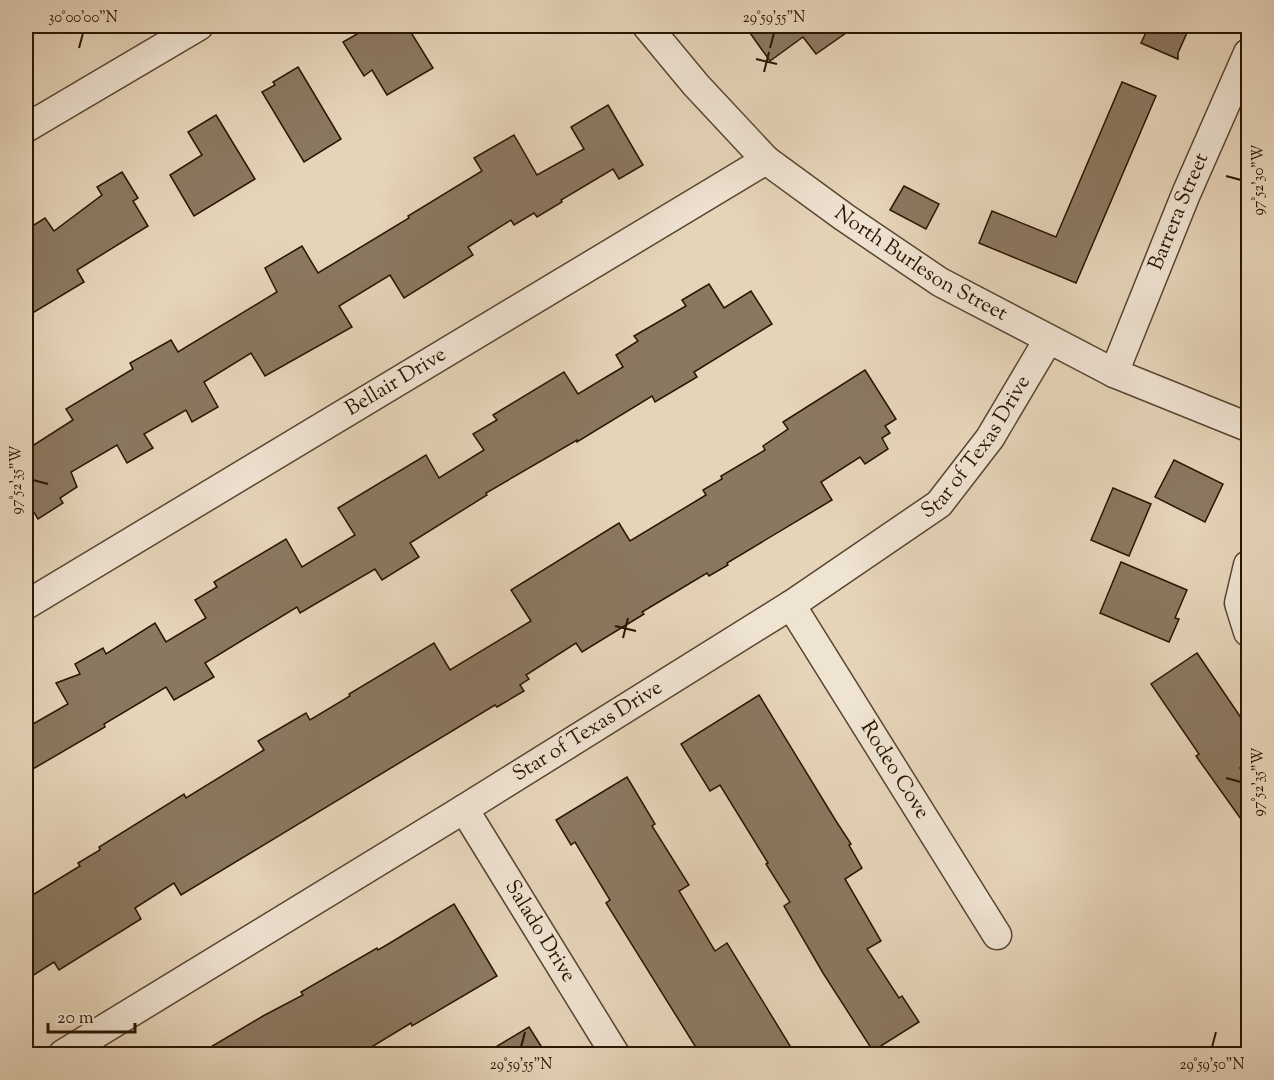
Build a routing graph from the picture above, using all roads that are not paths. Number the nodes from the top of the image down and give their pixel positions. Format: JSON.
{"nodes":[{"id":1,"x":200,"y":26,"type":"edge"},
{"id":2,"x":647,"y":26,"type":"edge"},
{"id":3,"x":1248,"y":53,"type":"edge"},
{"id":4,"x":26,"y":128,"type":"edge"},
{"id":5,"x":766,"y":159,"type":"junction"},
{"id":6,"x":1048,"y":340,"type":"junction"},
{"id":7,"x":1114,"y":373,"type":"junction"},
{"id":8,"x":1248,"y":427,"type":"edge"},
{"id":9,"x":1248,"y":565,"type":"edge"},
{"id":10,"x":26,"y":605,"type":"edge"},
{"id":11,"x":791,"y":606,"type":"junction"},
{"id":12,"x":1248,"y":632,"type":"edge"},
{"id":13,"x":464,"y":809,"type":"junction"},
{"id":14,"x":997,"y":935,"type":"dead end"},
{"id":15,"x":63,"y":1054,"type":"edge"},
{"id":16,"x":615,"y":1054,"type":"edge"}],
"edges":[{"from":1,"to":4,"type":"street"},
{"from":2,"to":5,"type":"street","name":"North Burleson Street"},
{"from":3,"to":7,"type":"street","name":"Barrera Street"},
{"from":5,"to":6,"type":"street","name":"North Burleson Street"},
{"from":5,"to":10,"type":"street","name":"Bellair Drive"},
{"from":6,"to":7,"type":"street","name":"North Burleson Street"},
{"from":6,"to":11,"type":"street","name":"Star of Texas Drive"},
{"from":7,"to":8,"type":"street","name":"North Burleson Street"},
{"from":9,"to":12,"type":"street"},
{"from":11,"to":13,"type":"street","name":"Star of Texas Drive"},
{"from":11,"to":14,"type":"street","name":"Rodeo Cove"},
{"from":13,"to":15,"type":"street","name":"Star of Texas Drive"},
{"from":13,"to":16,"type":"street","name":"Salado Drive"}]}
